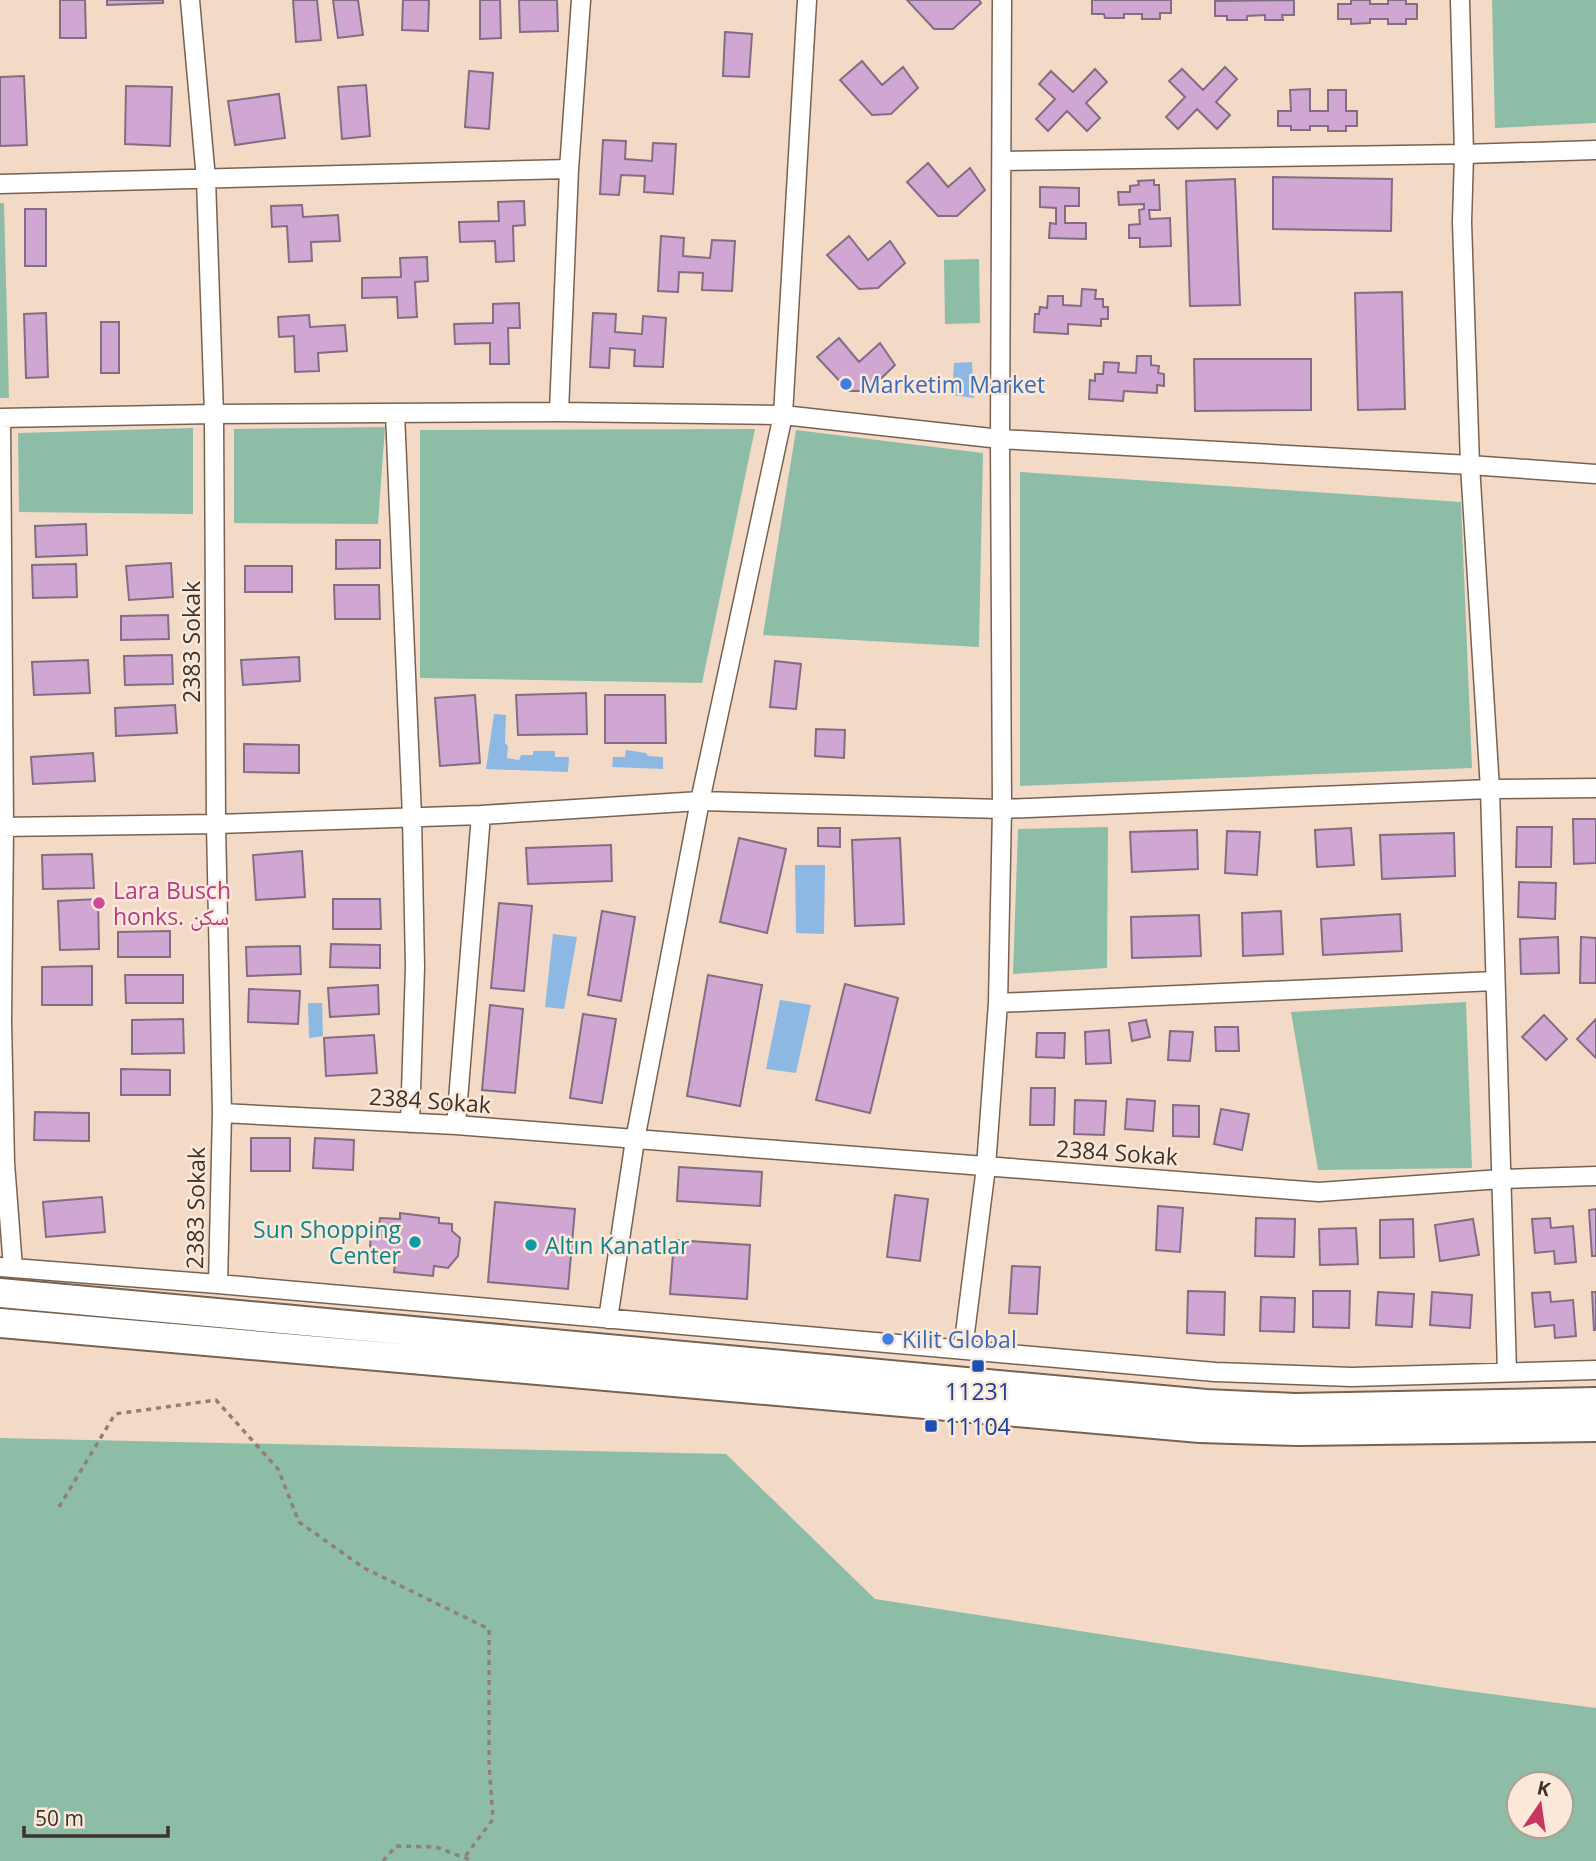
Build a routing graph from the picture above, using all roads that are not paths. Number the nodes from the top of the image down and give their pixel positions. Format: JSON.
{"nodes":[{"id":1,"x":190,"y":0,"type":"edge"},
{"id":2,"x":580,"y":0,"type":"edge"},
{"id":3,"x":807,"y":0,"type":"edge"},
{"id":4,"x":1002,"y":0,"type":"edge"},
{"id":5,"x":1460,"y":0,"type":"edge"},
{"id":6,"x":1596,"y":150,"type":"edge"},
{"id":7,"x":1464,"y":154,"type":"junction"},
{"id":8,"x":1002,"y":161,"type":"junction"},
{"id":9,"x":569,"y":169,"type":"junction"},
{"id":10,"x":206,"y":179,"type":"junction"},
{"id":11,"x":0,"y":184,"type":"edge"},
{"id":12,"x":558,"y":412,"type":"junction"},
{"id":13,"x":395,"y":413,"type":"junction"},
{"id":14,"x":214,"y":414,"type":"junction"},
{"id":15,"x":783,"y":415,"type":"junction"},
{"id":16,"x":1,"y":418,"type":"edge"},
{"id":17,"x":1000,"y":439,"type":"junction"},
{"id":18,"x":1470,"y":465,"type":"junction"},
{"id":19,"x":1596,"y":474,"type":"edge"},
{"id":20,"x":1596,"y":788,"type":"edge"},
{"id":21,"x":1490,"y":789,"type":"junction"},
{"id":22,"x":700,"y":801,"type":"junction"},
{"id":23,"x":1002,"y":809,"type":"junction"},
{"id":24,"x":481,"y":815,"type":"junction"},
{"id":25,"x":412,"y":817,"type":"junction"},
{"id":26,"x":216,"y":824,"type":"junction"},
{"id":27,"x":2,"y":827,"type":"edge"},
{"id":28,"x":1496,"y":981,"type":"junction"},
{"id":29,"x":998,"y":1003,"type":"junction"},
{"id":30,"x":1,"y":1021,"type":"edge"},
{"id":31,"x":222,"y":1113,"type":"junction"},
{"id":32,"x":410,"y":1123,"type":"junction"},
{"id":33,"x":456,"y":1125,"type":"junction"},
{"id":34,"x":635,"y":1140,"type":"junction"},
{"id":35,"x":986,"y":1167,"type":"junction"},
{"id":36,"x":1596,"y":1176,"type":"edge"},
{"id":37,"x":1501,"y":1179,"type":"junction"},
{"id":38,"x":7,"y":1268,"type":"edge"},
{"id":39,"x":218,"y":1284,"type":"junction"},
{"id":40,"x":0,"y":1293,"type":"edge"},
{"id":41,"x":608,"y":1319,"type":"junction"},
{"id":42,"x":0,"y":1323,"type":"edge"},
{"id":43,"x":963,"y":1349,"type":"junction"},
{"id":44,"x":1596,"y":1370,"type":"edge"},
{"id":45,"x":1507,"y":1373,"type":"junction"},
{"id":46,"x":1596,"y":1402,"type":"edge"},
{"id":47,"x":1596,"y":1427,"type":"edge"}],
"edges":[{"from":1,"to":10,"type":"street","name":"2383 Sokak"},
{"from":2,"to":9,"type":"street"},
{"from":3,"to":15,"type":"street"},
{"from":4,"to":8,"type":"street"},
{"from":5,"to":7,"type":"street"},
{"from":6,"to":7,"type":"street"},
{"from":7,"to":8,"type":"street"},
{"from":7,"to":18,"type":"street"},
{"from":8,"to":17,"type":"street"},
{"from":9,"to":10,"type":"street"},
{"from":9,"to":12,"type":"street"},
{"from":10,"to":11,"type":"street"},
{"from":10,"to":14,"type":"street","name":"2383 Sokak"},
{"from":12,"to":13,"type":"street"},
{"from":12,"to":15,"type":"street"},
{"from":13,"to":14,"type":"street"},
{"from":13,"to":25,"type":"street"},
{"from":14,"to":16,"type":"street"},
{"from":14,"to":26,"type":"street","name":"2383 Sokak"},
{"from":15,"to":17,"type":"street"},
{"from":15,"to":22,"type":"street"},
{"from":16,"to":27,"type":"street"},
{"from":17,"to":18,"type":"street"},
{"from":17,"to":23,"type":"street"},
{"from":18,"to":19,"type":"street"},
{"from":18,"to":21,"type":"street"},
{"from":20,"to":21,"type":"street"},
{"from":21,"to":23,"type":"street"},
{"from":21,"to":28,"type":"street"},
{"from":22,"to":23,"type":"street"},
{"from":22,"to":24,"type":"street"},
{"from":22,"to":34,"type":"street"},
{"from":23,"to":29,"type":"street"},
{"from":24,"to":25,"type":"street"},
{"from":24,"to":33,"type":"street"},
{"from":25,"to":26,"type":"street"},
{"from":25,"to":32,"type":"street"},
{"from":26,"to":27,"type":"street"},
{"from":26,"to":31,"type":"street","name":"2383 Sokak"},
{"from":27,"to":30,"type":"street"},
{"from":28,"to":29,"type":"street"},
{"from":28,"to":37,"type":"street"},
{"from":29,"to":35,"type":"street"},
{"from":30,"to":38,"type":"street"},
{"from":31,"to":32,"type":"street","name":"2384 Sokak"},
{"from":31,"to":39,"type":"street","name":"2383 Sokak"},
{"from":32,"to":33,"type":"street","name":"2384 Sokak"},
{"from":33,"to":34,"type":"street","name":"2384 Sokak"},
{"from":34,"to":35,"type":"street","name":"2384 Sokak"},
{"from":34,"to":41,"type":"street"},
{"from":35,"to":37,"type":"street","name":"2384 Sokak"},
{"from":35,"to":43,"type":"street"},
{"from":36,"to":37,"type":"street","name":"2384 Sokak"},
{"from":37,"to":45,"type":"street"},
{"from":38,"to":39,"type":"street"},
{"from":39,"to":41,"type":"street"},
{"from":40,"to":46,"type":"main road"},
{"from":41,"to":43,"type":"street"},
{"from":42,"to":47,"type":"main road"},
{"from":43,"to":45,"type":"street"},
{"from":44,"to":45,"type":"street"}]}
